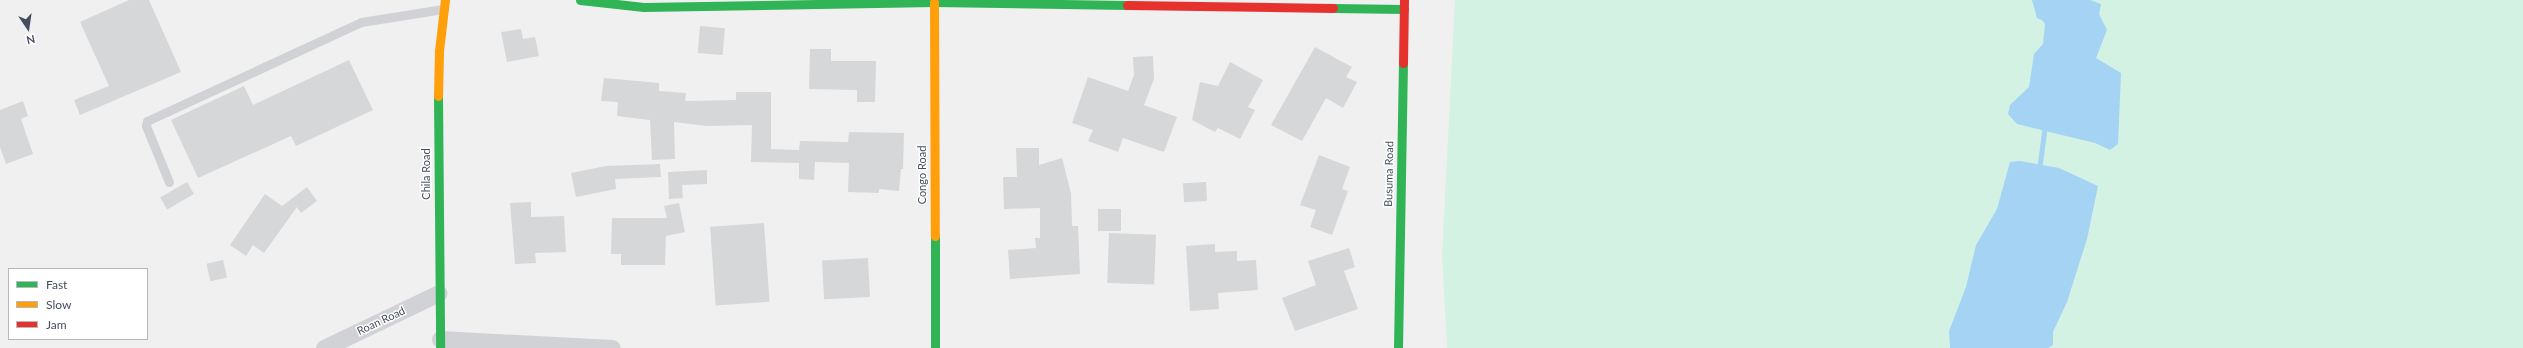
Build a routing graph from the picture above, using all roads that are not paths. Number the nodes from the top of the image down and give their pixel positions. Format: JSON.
{"nodes":[{"id":1,"x":580,"y":0,"type":"edge"},
{"id":2,"x":934,"y":2,"type":"junction"},
{"id":3,"x":444,"y":4,"type":"edge"},
{"id":4,"x":1404,"y":5,"type":"edge"},
{"id":5,"x":169,"y":182,"type":"dead end"},
{"id":6,"x":439,"y":293,"type":"junction"},
{"id":7,"x":440,"y":343,"type":"edge"},
{"id":8,"x":324,"y":348,"type":"edge"},
{"id":9,"x":612,"y":348,"type":"edge"},
{"id":10,"x":935,"y":348,"type":"edge"},
{"id":11,"x":1398,"y":348,"type":"edge"}],
"edges":[{"from":1,"to":2,"type":"street"},
{"from":2,"to":4,"type":"street"},
{"from":2,"to":10,"type":"street","name":"Congo Road"},
{"from":3,"to":5,"type":"lane"},
{"from":3,"to":6,"type":"street","name":"Chila Road"},
{"from":4,"to":11,"type":"street","name":"Busuma Road"},
{"from":6,"to":7,"type":"street","name":"Chila Road"},
{"from":6,"to":8,"type":"street","name":"Roan Road"},
{"from":7,"to":9,"type":"street"}]}
